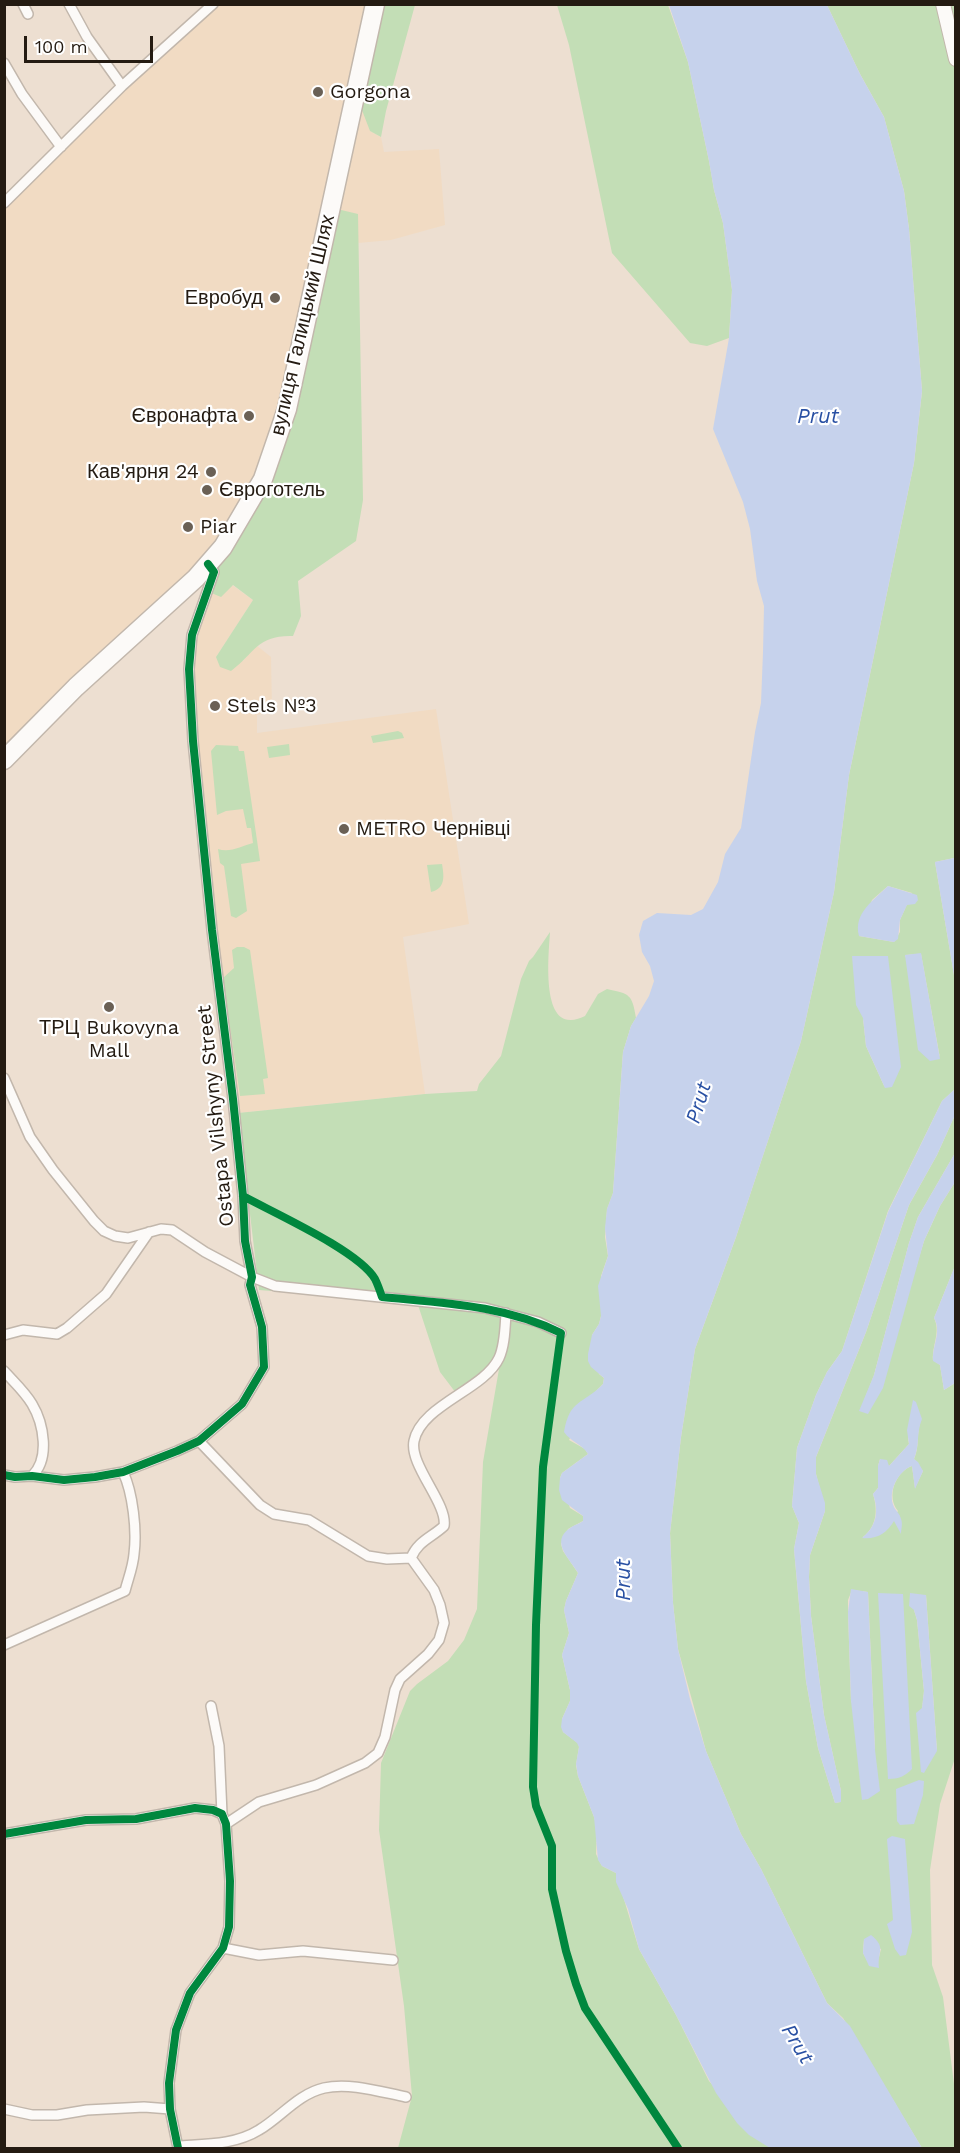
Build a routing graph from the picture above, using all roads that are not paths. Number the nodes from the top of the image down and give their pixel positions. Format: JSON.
{"nodes":[{"id":1,"x":23,"y":4,"type":"edge"},
{"id":2,"x":69,"y":4,"type":"edge"},
{"id":3,"x":213,"y":4,"type":"edge"},
{"id":4,"x":375,"y":4,"type":"edge"},
{"id":5,"x":943,"y":4,"type":"edge"},
{"id":6,"x":28,"y":14,"type":"dead end"},
{"id":7,"x":956,"y":59,"type":"edge"},
{"id":8,"x":4,"y":63,"type":"edge"},
{"id":9,"x":123,"y":87,"type":"junction"},
{"id":10,"x":61,"y":147,"type":"junction"},
{"id":11,"x":4,"y":203,"type":"edge"},
{"id":12,"x":208,"y":564,"type":"junction"},
{"id":13,"x":5,"y":754,"type":"edge"},
{"id":14,"x":4,"y":1078,"type":"edge"},
{"id":15,"x":149,"y":1232,"type":"junction"},
{"id":16,"x":252,"y":1277,"type":"junction"},
{"id":17,"x":506,"y":1313,"type":"junction"},
{"id":18,"x":561,"y":1333,"type":"dead end"},
{"id":19,"x":4,"y":1335,"type":"edge"},
{"id":20,"x":4,"y":1371,"type":"edge"},
{"id":21,"x":199,"y":1441,"type":"junction"},
{"id":22,"x":123,"y":1472,"type":"junction"},
{"id":23,"x":4,"y":1475,"type":"edge"},
{"id":24,"x":32,"y":1476,"type":"junction"},
{"id":25,"x":411,"y":1558,"type":"junction"},
{"id":26,"x":4,"y":1645,"type":"edge"},
{"id":27,"x":210,"y":1706,"type":"dead end"},
{"id":28,"x":222,"y":1814,"type":"junction"},
{"id":29,"x":226,"y":1824,"type":"junction"},
{"id":30,"x":4,"y":1834,"type":"edge"},
{"id":31,"x":223,"y":1948,"type":"junction"},
{"id":32,"x":393,"y":1960,"type":"dead end"},
{"id":33,"x":406,"y":2097,"type":"dead end"},
{"id":34,"x":4,"y":2109,"type":"edge"},
{"id":35,"x":170,"y":2109,"type":"junction"},
{"id":36,"x":178,"y":2147,"type":"edge"}],
"edges":[{"from":1,"to":6,"type":"street"},
{"from":2,"to":9,"type":"street"},
{"from":3,"to":9,"type":"street"},
{"from":4,"to":12,"type":"highway","name":"вулиця Галицький Шлях"},
{"from":5,"to":7,"type":"main road"},
{"from":8,"to":10,"type":"street"},
{"from":9,"to":10,"type":"street"},
{"from":10,"to":11,"type":"street"},
{"from":12,"to":13,"type":"highway","name":"вулиця Галицький Шлях"},
{"from":12,"to":16,"type":"street","name":"Ostapa Vilshyny Street"},
{"from":14,"to":15,"type":"street"},
{"from":15,"to":16,"type":"street"},
{"from":15,"to":19,"type":"street"},
{"from":16,"to":17,"type":"street"},
{"from":16,"to":21,"type":"street","name":"Ostapa Vilshyny Street"},
{"from":17,"to":18,"type":"street"},
{"from":17,"to":25,"type":"street"},
{"from":20,"to":24,"type":"street"},
{"from":21,"to":22,"type":"street","name":"Ostapa Vilshyny Street"},
{"from":21,"to":25,"type":"street"},
{"from":22,"to":24,"type":"street","name":"Ostapa Vilshyny Street"},
{"from":22,"to":26,"type":"street"},
{"from":23,"to":24,"type":"street","name":"Ostapa Vilshyny Street"},
{"from":25,"to":29,"type":"street"},
{"from":27,"to":28,"type":"street"},
{"from":28,"to":29,"type":"street"},
{"from":28,"to":30,"type":"street"},
{"from":29,"to":31,"type":"street"},
{"from":31,"to":32,"type":"street"},
{"from":31,"to":35,"type":"street"},
{"from":33,"to":36,"type":"street"},
{"from":34,"to":35,"type":"street"},
{"from":35,"to":36,"type":"street"}]}
